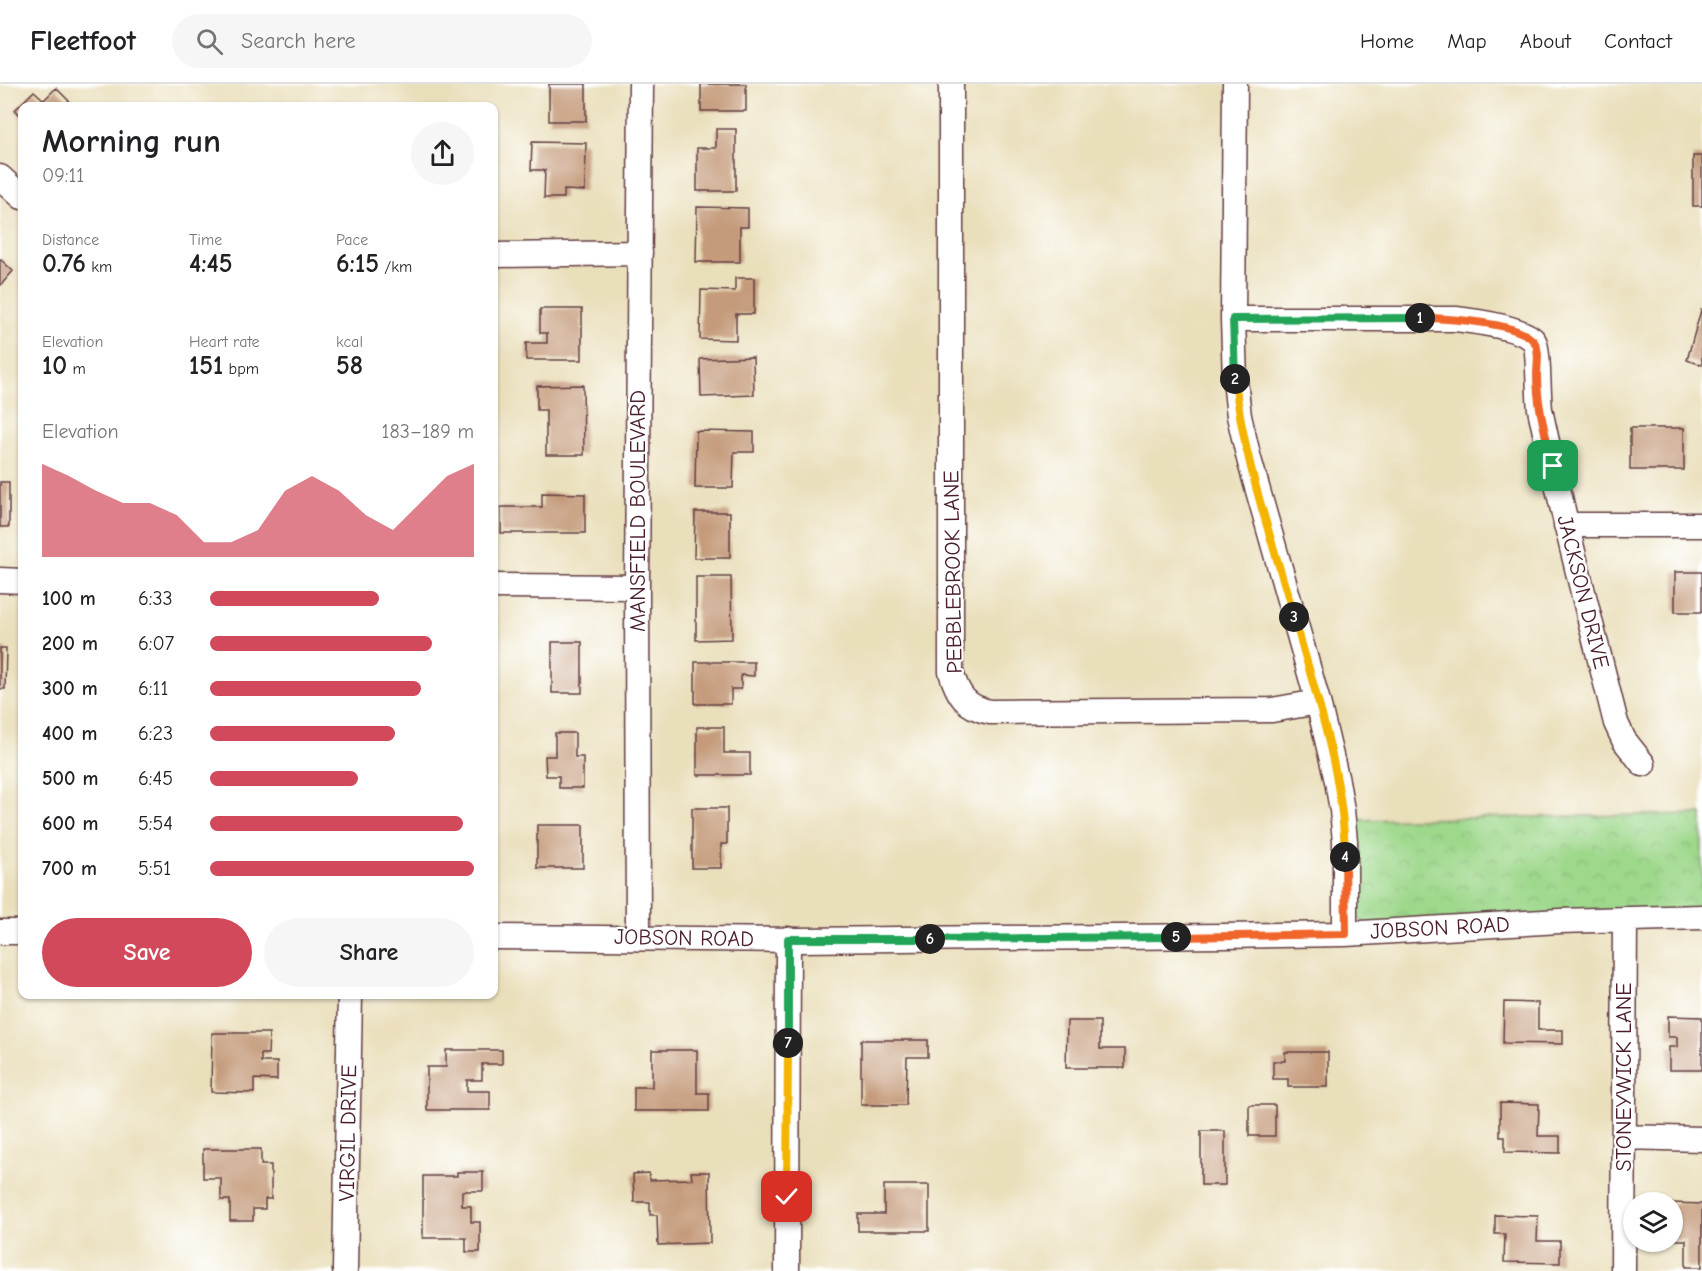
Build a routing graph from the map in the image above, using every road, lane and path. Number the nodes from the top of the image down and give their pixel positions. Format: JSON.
{"nodes":[{"id":1,"x":641,"y":84,"type":"edge"},
{"id":2,"x":951,"y":84,"type":"edge"},
{"id":3,"x":1235,"y":84,"type":"edge"},
{"id":4,"x":0,"y":177,"type":"edge"},
{"id":5,"x":18,"y":193,"type":"edge"},
{"id":6,"x":640,"y":253,"type":"junction"},
{"id":7,"x":498,"y":255,"type":"edge"},
{"id":8,"x":1233,"y":319,"type":"junction"},
{"id":9,"x":1566,"y":525,"type":"junction"},
{"id":10,"x":1702,"y":525,"type":"edge"},
{"id":11,"x":0,"y":580,"type":"edge"},
{"id":12,"x":18,"y":581,"type":"edge"},
{"id":13,"x":498,"y":586,"type":"edge"},
{"id":14,"x":637,"y":587,"type":"junction"},
{"id":15,"x":1318,"y":702,"type":"junction"},
{"id":16,"x":1643,"y":764,"type":"dead end"},
{"id":17,"x":1702,"y":917,"type":"edge"},
{"id":18,"x":1625,"y":919,"type":"junction"},
{"id":19,"x":0,"y":932,"type":"edge"},
{"id":20,"x":18,"y":932,"type":"edge"},
{"id":21,"x":1346,"y":934,"type":"junction"},
{"id":22,"x":498,"y":937,"type":"edge"},
{"id":23,"x":638,"y":938,"type":"junction"},
{"id":24,"x":788,"y":939,"type":"junction"},
{"id":25,"x":351,"y":999,"type":"edge"},
{"id":26,"x":1624,"y":1137,"type":"junction"},
{"id":27,"x":1702,"y":1139,"type":"edge"},
{"id":28,"x":345,"y":1271,"type":"edge"},
{"id":29,"x":787,"y":1271,"type":"edge"},
{"id":30,"x":1623,"y":1271,"type":"edge"}],
"edges":[{"from":1,"to":6,"type":"street","name":"MANSFIELD BOULEVARD"},
{"from":2,"to":15,"type":"street","name":"PEBBLEBROOK LANE"},
{"from":3,"to":8,"type":"street"},
{"from":4,"to":5,"type":"street"},
{"from":6,"to":7,"type":"street"},
{"from":6,"to":14,"type":"street","name":"MANSFIELD BOULEVARD"},
{"from":8,"to":9,"type":"street","name":"JACKSON DRIVE"},
{"from":8,"to":15,"type":"street"},
{"from":9,"to":10,"type":"street"},
{"from":9,"to":16,"type":"street","name":"JACKSON DRIVE"},
{"from":11,"to":12,"type":"street"},
{"from":13,"to":14,"type":"street"},
{"from":14,"to":23,"type":"street","name":"MANSFIELD BOULEVARD"},
{"from":15,"to":21,"type":"street"},
{"from":17,"to":18,"type":"street","name":"JOBSON ROAD"},
{"from":18,"to":21,"type":"street","name":"JOBSON ROAD"},
{"from":18,"to":26,"type":"street","name":"STONEYWICK LANE"},
{"from":19,"to":20,"type":"street"},
{"from":21,"to":24,"type":"street","name":"JOBSON ROAD"},
{"from":22,"to":23,"type":"street","name":"JOBSON ROAD"},
{"from":23,"to":24,"type":"street","name":"JOBSON ROAD"},
{"from":24,"to":29,"type":"street"},
{"from":25,"to":28,"type":"street","name":"VIRGIL DRIVE"},
{"from":26,"to":27,"type":"street"},
{"from":26,"to":30,"type":"street","name":"STONEYWICK LANE"}]}
